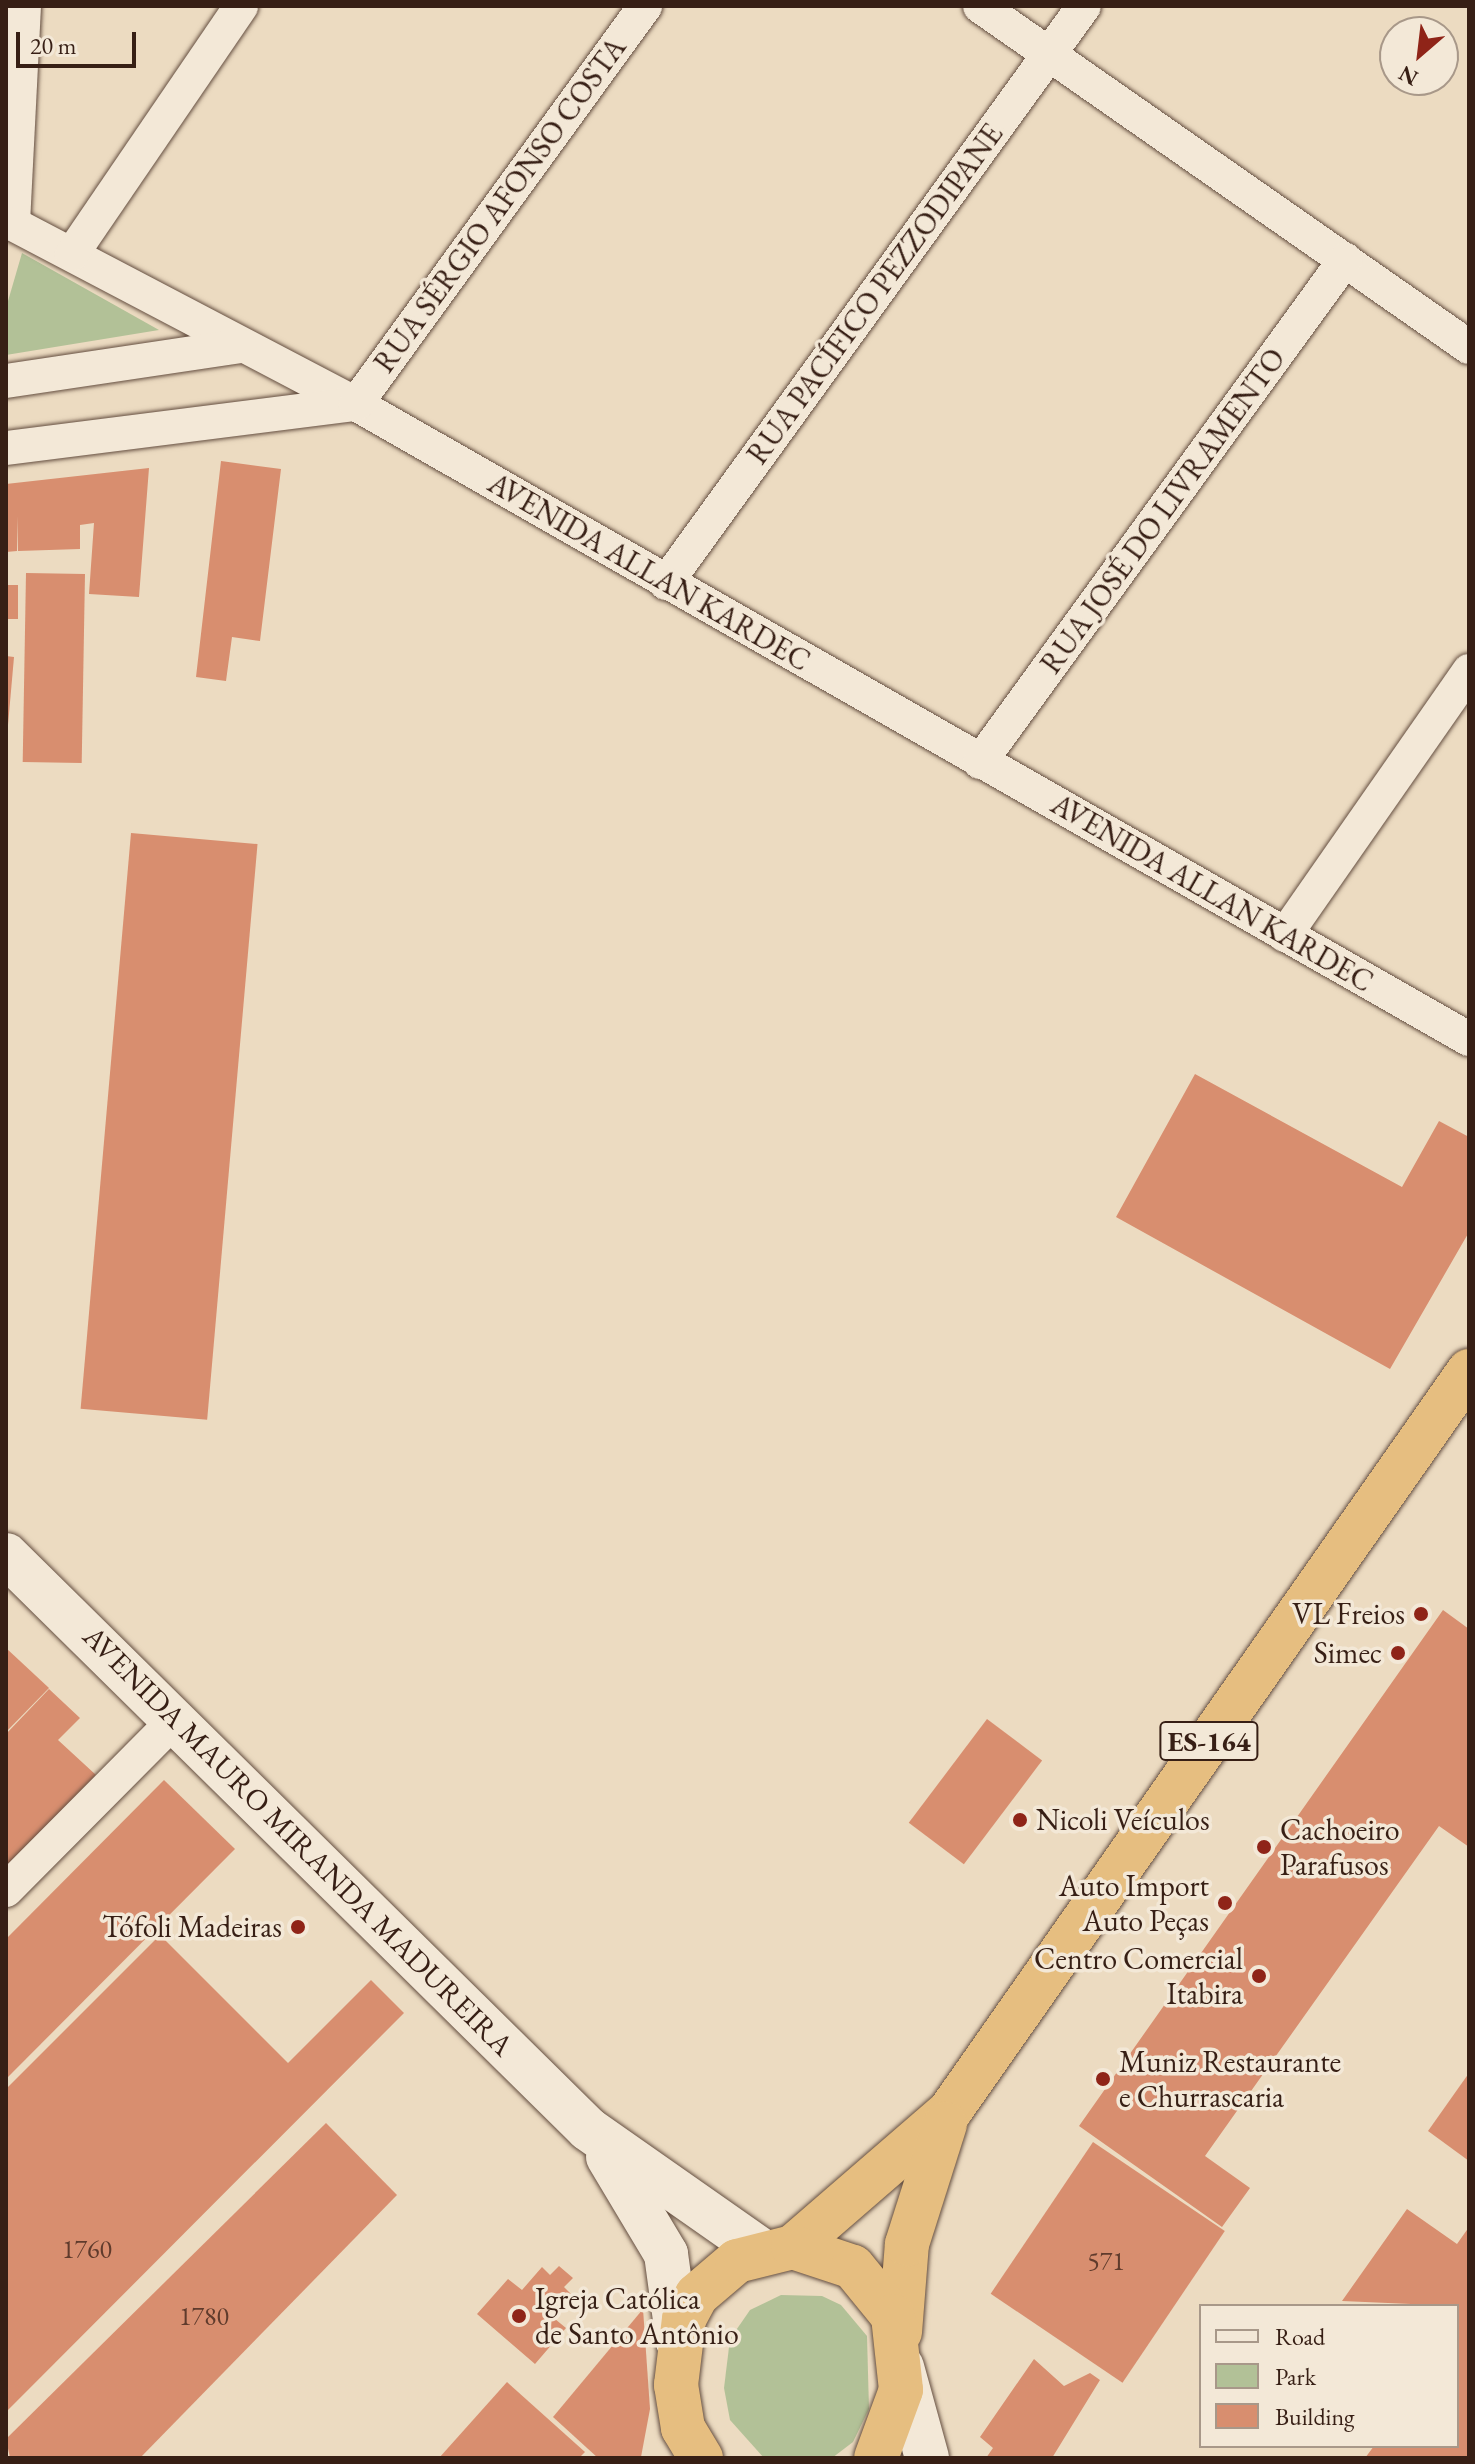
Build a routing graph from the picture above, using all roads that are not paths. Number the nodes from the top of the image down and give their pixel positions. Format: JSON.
{"nodes":[{"id":1,"x":24,"y":6,"type":"edge"},
{"id":2,"x":241,"y":6,"type":"edge"},
{"id":3,"x":645,"y":6,"type":"edge"},
{"id":4,"x":980,"y":6,"type":"edge"},
{"id":5,"x":1084,"y":6,"type":"edge"},
{"id":6,"x":1049,"y":55,"type":"junction"},
{"id":7,"x":9,"y":234,"type":"edge"},
{"id":8,"x":72,"y":254,"type":"junction"},
{"id":9,"x":1345,"y":260,"type":"junction"},
{"id":10,"x":239,"y":346,"type":"junction"},
{"id":11,"x":1469,"y":347,"type":"edge"},
{"id":12,"x":6,"y":381,"type":"edge"},
{"id":13,"x":356,"y":404,"type":"junction"},
{"id":14,"x":6,"y":448,"type":"edge"},
{"id":15,"x":666,"y":583,"type":"junction"},
{"id":16,"x":1469,"y":671,"type":"edge"},
{"id":17,"x":980,"y":762,"type":"junction"},
{"id":18,"x":1285,"y":935,"type":"junction"},
{"id":19,"x":1469,"y":1039,"type":"edge"},
{"id":20,"x":1469,"y":1371,"type":"edge"},
{"id":21,"x":6,"y":1555,"type":"edge"},
{"id":22,"x":177,"y":1718,"type":"junction"},
{"id":23,"x":6,"y":1890,"type":"edge"},
{"id":24,"x":950,"y":2111,"type":"junction"},
{"id":25,"x":588,"y":2129,"type":"junction"},
{"id":26,"x":778,"y":2249,"type":"junction"},
{"id":27,"x":678,"y":2342,"type":"junction"},
{"id":28,"x":901,"y":2355,"type":"junction"},
{"id":29,"x":684,"y":2448,"type":"edge"},
{"id":30,"x":876,"y":2458,"type":"edge"},
{"id":31,"x":927,"y":2458,"type":"edge"}],
"edges":[{"from":1,"to":7,"type":"street","name":"AVENIDA ALLAN KARDEC"},
{"from":2,"to":8,"type":"street"},
{"from":3,"to":13,"type":"street","name":"RUA SÉRGIO AFONSO COSTA"},
{"from":4,"to":6,"type":"street"},
{"from":5,"to":6,"type":"street","name":"RUA PACÍFICO PEZZODIPANE"},
{"from":6,"to":9,"type":"street"},
{"from":6,"to":15,"type":"street","name":"RUA PACÍFICO PEZZODIPANE"},
{"from":7,"to":8,"type":"street","name":"AVENIDA ALLAN KARDEC"},
{"from":8,"to":10,"type":"street","name":"AVENIDA ALLAN KARDEC"},
{"from":9,"to":11,"type":"street"},
{"from":9,"to":17,"type":"street","name":"RUA JOSÉ DO LIVRAMENTO"},
{"from":10,"to":12,"type":"street"},
{"from":10,"to":13,"type":"street","name":"AVENIDA ALLAN KARDEC"},
{"from":13,"to":14,"type":"street"},
{"from":13,"to":15,"type":"street","name":"AVENIDA ALLAN KARDEC"},
{"from":15,"to":17,"type":"street","name":"AVENIDA ALLAN KARDEC"},
{"from":16,"to":18,"type":"street"},
{"from":17,"to":18,"type":"street","name":"AVENIDA ALLAN KARDEC"},
{"from":18,"to":19,"type":"street","name":"AVENIDA ALLAN KARDEC"},
{"from":20,"to":24,"type":"highway","number":"ES-164"},
{"from":21,"to":22,"type":"main road","name":"AVENIDA MAURO MIRANDA MADUREIRA"},
{"from":22,"to":23,"type":"street"},
{"from":22,"to":25,"type":"main road","name":"AVENIDA MAURO MIRANDA MADUREIRA"},
{"from":24,"to":26,"type":"highway"},
{"from":24,"to":28,"type":"highway"},
{"from":25,"to":26,"type":"main road"},
{"from":25,"to":27,"type":"main road"},
{"from":26,"to":27,"type":"highway"},
{"from":26,"to":28,"type":"highway"},
{"from":27,"to":29,"type":"highway"},
{"from":28,"to":30,"type":"highway"},
{"from":28,"to":31,"type":"main road"}]}
